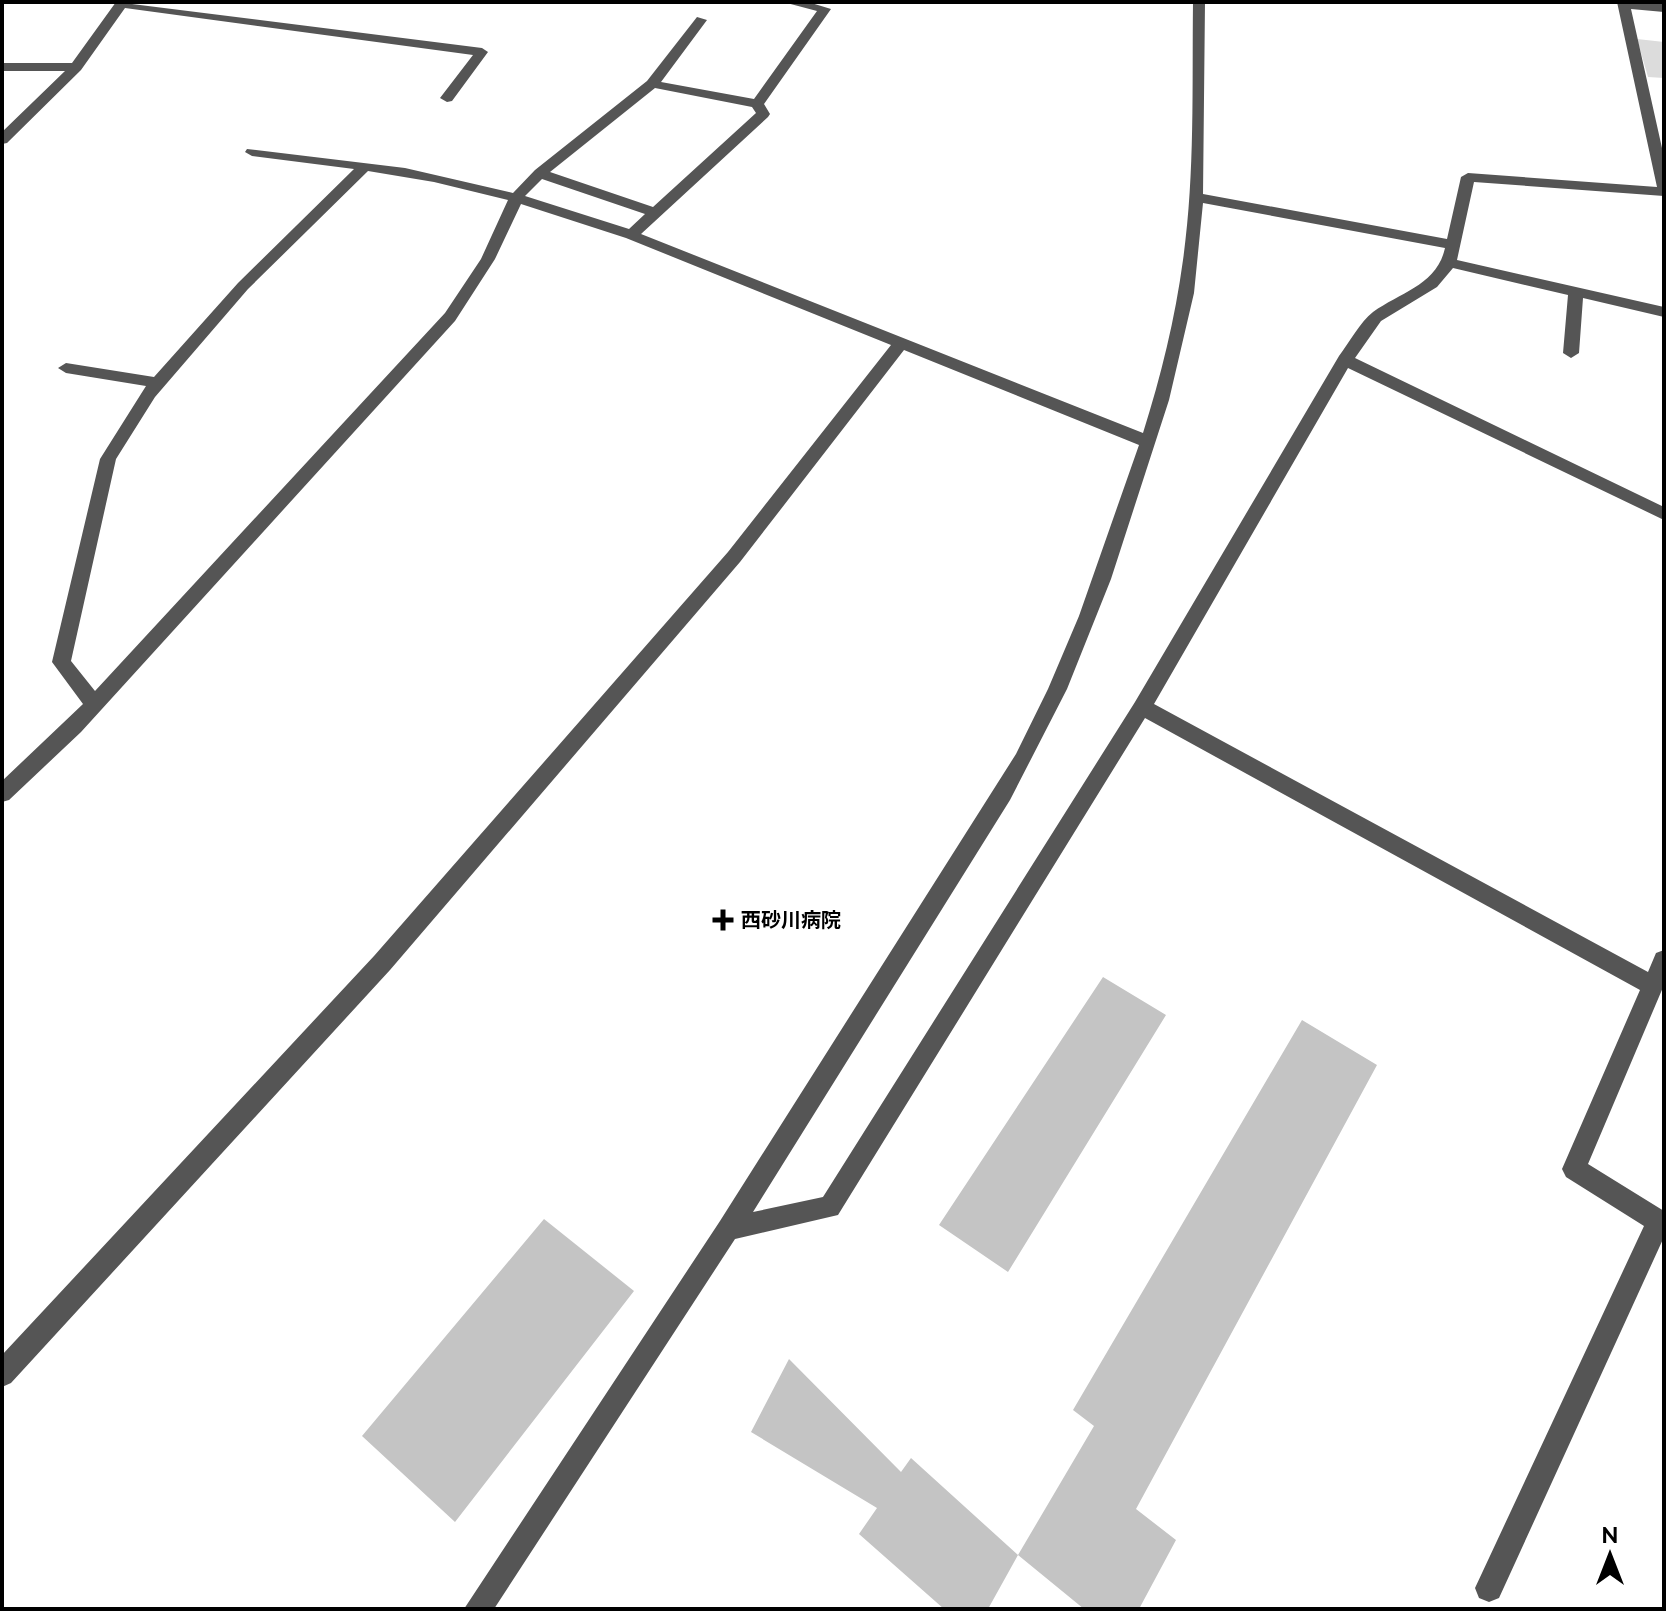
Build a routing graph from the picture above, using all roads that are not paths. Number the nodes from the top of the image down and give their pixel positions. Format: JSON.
{"nodes":[{"id":1,"x":789,"y":2,"type":"edge"},
{"id":2,"x":1199,"y":2,"type":"edge"},
{"id":3,"x":122,"y":3,"type":"edge"},
{"id":4,"x":1624,"y":3,"type":"edge"},
{"id":5,"x":1664,"y":8,"type":"edge"},
{"id":6,"x":701,"y":20,"type":"dead end"},
{"id":7,"x":2,"y":67,"type":"edge"},
{"id":8,"x":76,"y":67,"type":"junction"},
{"id":9,"x":652,"y":84,"type":"junction"},
{"id":10,"x":447,"y":98,"type":"dead end"},
{"id":11,"x":757,"y":104,"type":"junction"},
{"id":12,"x":1657,"y":117,"type":"edge"},
{"id":13,"x":2,"y":140,"type":"edge"},
{"id":14,"x":252,"y":152,"type":"dead end"},
{"id":15,"x":364,"y":167,"type":"junction"},
{"id":16,"x":540,"y":173,"type":"junction"},
{"id":17,"x":1664,"y":190,"type":"edge"},
{"id":18,"x":517,"y":197,"type":"junction"},
{"id":19,"x":1196,"y":197,"type":"junction"},
{"id":20,"x":655,"y":213,"type":"junction"},
{"id":21,"x":631,"y":235,"type":"junction"},
{"id":22,"x":1452,"y":254,"type":"junction"},
{"id":23,"x":1576,"y":293,"type":"junction"},
{"id":24,"x":1664,"y":312,"type":"edge"},
{"id":25,"x":900,"y":344,"type":"junction"},
{"id":26,"x":1571,"y":353,"type":"dead end"},
{"id":27,"x":1345,"y":360,"type":"junction"},
{"id":28,"x":66,"y":368,"type":"dead end"},
{"id":29,"x":158,"y":383,"type":"junction"},
{"id":30,"x":1149,"y":442,"type":"junction"},
{"id":31,"x":1664,"y":514,"type":"edge"},
{"id":32,"x":94,"y":704,"type":"junction"},
{"id":33,"x":1142,"y":707,"type":"junction"},
{"id":34,"x":2,"y":794,"type":"edge"},
{"id":35,"x":1664,"y":960,"type":"edge"},
{"id":36,"x":1651,"y":985,"type":"junction"},
{"id":37,"x":1661,"y":1224,"type":"edge"},
{"id":38,"x":728,"y":1229,"type":"junction"},
{"id":39,"x":2,"y":1374,"type":"edge"},
{"id":40,"x":1489,"y":1588,"type":"dead end"},
{"id":41,"x":478,"y":1609,"type":"edge"}],
"edges":[{"from":1,"to":11,"type":"street"},
{"from":2,"to":19,"type":"street"},
{"from":3,"to":8,"type":"street"},
{"from":3,"to":10,"type":"street"},
{"from":4,"to":5,"type":"street"},
{"from":4,"to":12,"type":"street"},
{"from":6,"to":9,"type":"street"},
{"from":7,"to":8,"type":"street"},
{"from":8,"to":13,"type":"street"},
{"from":9,"to":11,"type":"street"},
{"from":9,"to":16,"type":"street"},
{"from":11,"to":20,"type":"street"},
{"from":12,"to":17,"type":"street"},
{"from":14,"to":15,"type":"street"},
{"from":15,"to":18,"type":"street"},
{"from":15,"to":29,"type":"street"},
{"from":16,"to":18,"type":"street"},
{"from":16,"to":20,"type":"street"},
{"from":17,"to":22,"type":"street"},
{"from":18,"to":21,"type":"street"},
{"from":18,"to":32,"type":"street"},
{"from":19,"to":22,"type":"street"},
{"from":19,"to":30,"type":"street"},
{"from":20,"to":21,"type":"street"},
{"from":21,"to":25,"type":"street"},
{"from":22,"to":23,"type":"street"},
{"from":22,"to":27,"type":"street"},
{"from":23,"to":24,"type":"street"},
{"from":23,"to":26,"type":"street"},
{"from":25,"to":30,"type":"street"},
{"from":25,"to":39,"type":"street"},
{"from":27,"to":31,"type":"street"},
{"from":27,"to":33,"type":"street"},
{"from":28,"to":29,"type":"street"},
{"from":29,"to":32,"type":"street"},
{"from":30,"to":38,"type":"street"},
{"from":32,"to":34,"type":"street"},
{"from":33,"to":36,"type":"street"},
{"from":33,"to":38,"type":"street"},
{"from":35,"to":36,"type":"street"},
{"from":36,"to":37,"type":"street"},
{"from":37,"to":40,"type":"street"},
{"from":38,"to":41,"type":"street"}]}
